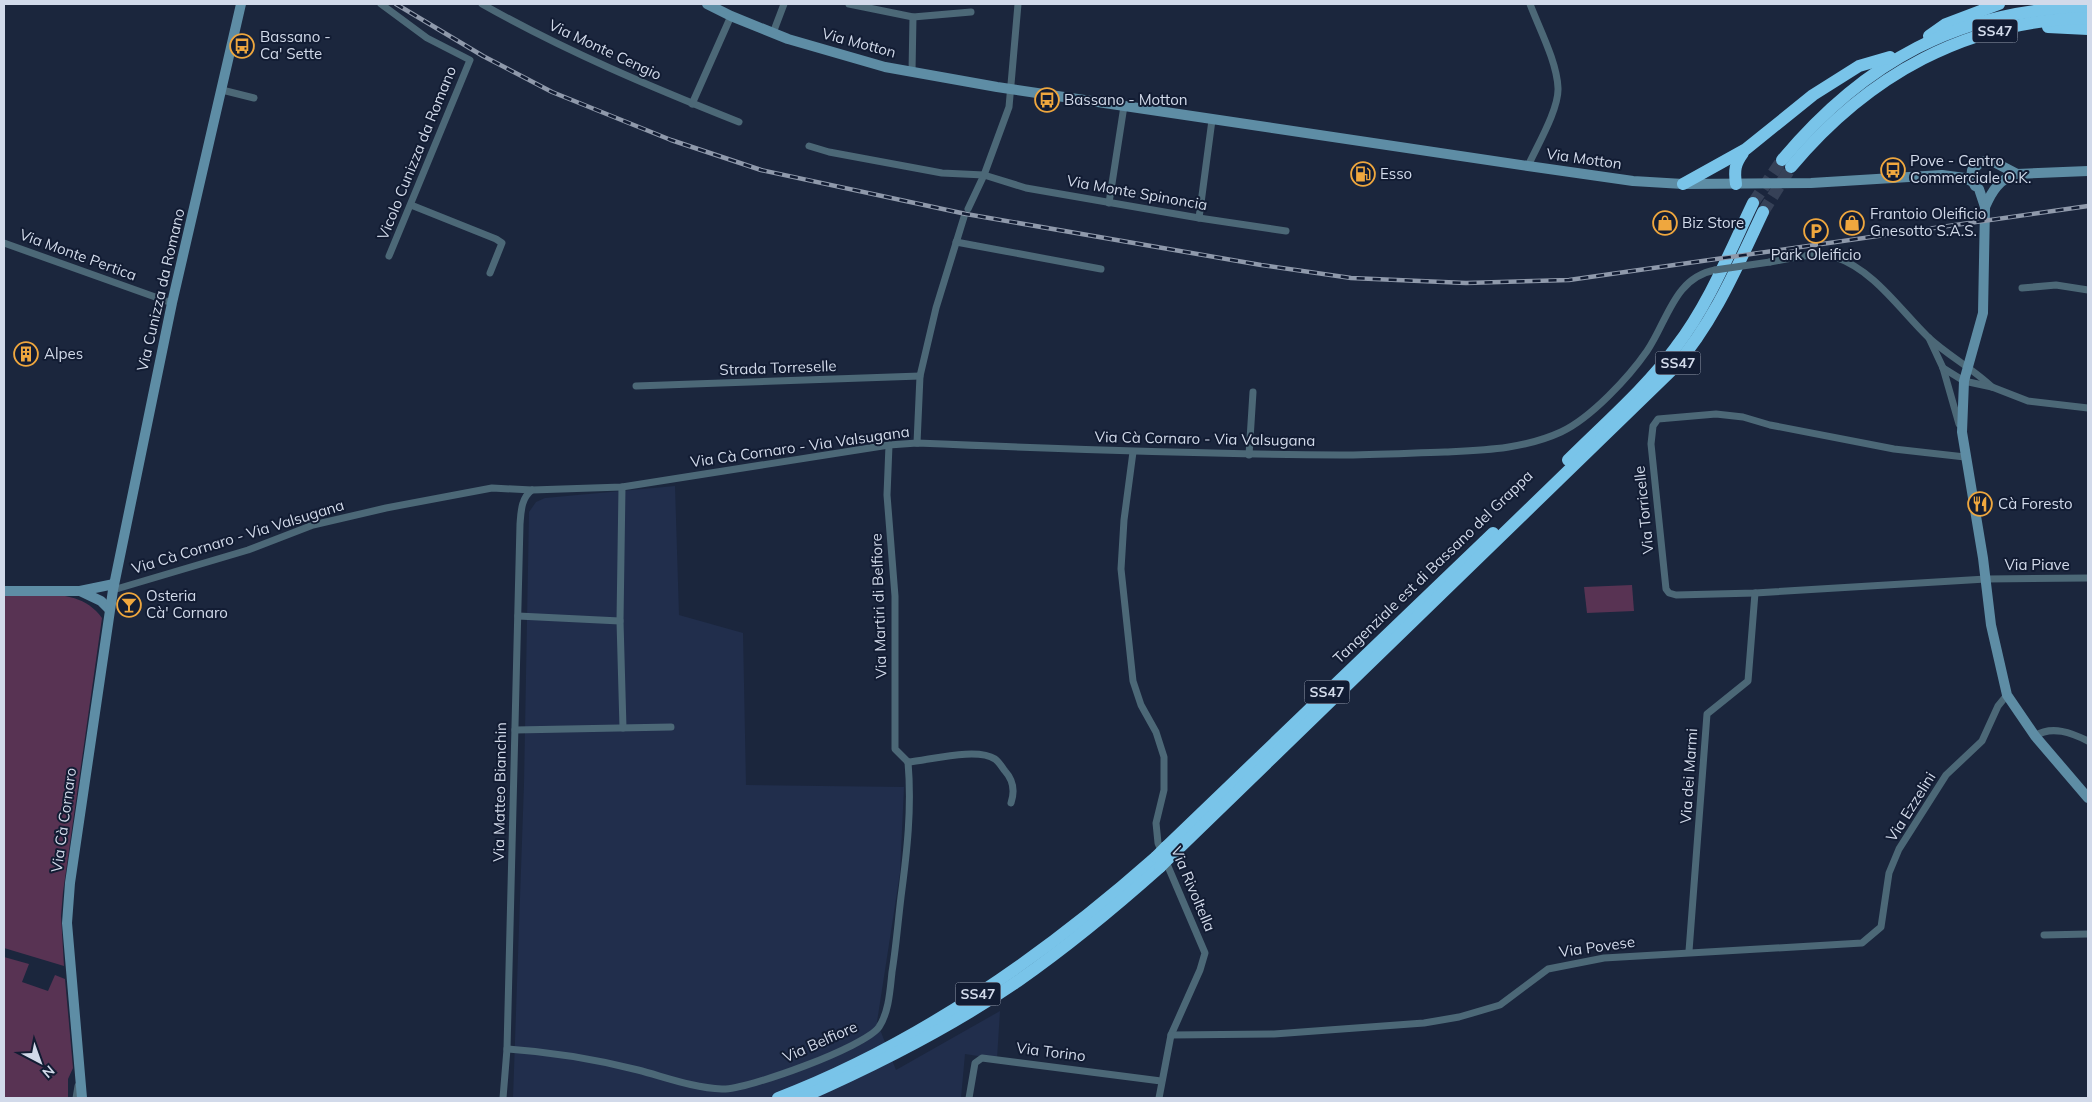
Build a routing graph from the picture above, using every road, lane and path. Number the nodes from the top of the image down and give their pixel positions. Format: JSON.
{"nodes":[{"id":1,"x":241,"y":4,"type":"edge"},
{"id":2,"x":381,"y":4,"type":"edge"},
{"id":3,"x":482,"y":4,"type":"edge"},
{"id":4,"x":707,"y":4,"type":"edge"},
{"id":5,"x":784,"y":4,"type":"edge"},
{"id":6,"x":849,"y":4,"type":"edge"},
{"id":7,"x":1018,"y":4,"type":"edge"},
{"id":8,"x":1530,"y":4,"type":"edge"},
{"id":9,"x":1999,"y":4,"type":"edge"},
{"id":10,"x":2088,"y":7,"type":"edge"},
{"id":11,"x":971,"y":12,"type":"dead end"},
{"id":12,"x":731,"y":16,"type":"junction"},
{"id":13,"x":914,"y":17,"type":"junction"},
{"id":14,"x":2088,"y":18,"type":"edge"},
{"id":15,"x":2026,"y":23,"type":"junction"},
{"id":16,"x":2088,"y":29,"type":"edge"},
{"id":17,"x":773,"y":33,"type":"junction"},
{"id":18,"x":1908,"y":52,"type":"junction"},
{"id":19,"x":912,"y":72,"type":"junction"},
{"id":20,"x":1010,"y":88,"type":"junction"},
{"id":21,"x":222,"y":90,"type":"junction"},
{"id":22,"x":254,"y":98,"type":"dead end"},
{"id":23,"x":692,"y":104,"type":"junction"},
{"id":24,"x":1124,"y":106,"type":"junction"},
{"id":25,"x":1212,"y":120,"type":"junction"},
{"id":26,"x":739,"y":122,"type":"dead end"},
{"id":27,"x":810,"y":146,"type":"dead end"},
{"id":28,"x":1746,"y":149,"type":"junction"},
{"id":29,"x":1997,"y":164,"type":"junction"},
{"id":30,"x":1528,"y":166,"type":"junction"},
{"id":31,"x":1973,"y":168,"type":"junction"},
{"id":32,"x":2088,"y":171,"type":"edge"},
{"id":33,"x":2017,"y":174,"type":"junction"},
{"id":34,"x":984,"y":175,"type":"junction"},
{"id":35,"x":1954,"y":175,"type":"junction"},
{"id":36,"x":1683,"y":184,"type":"junction"},
{"id":37,"x":1736,"y":184,"type":"junction"},
{"id":38,"x":1976,"y":185,"type":"junction"},
{"id":39,"x":1998,"y":185,"type":"junction"},
{"id":40,"x":1109,"y":202,"type":"junction"},
{"id":41,"x":411,"y":205,"type":"junction"},
{"id":42,"x":1758,"y":207,"type":"tunnel mouth"},
{"id":43,"x":1984,"y":207,"type":"junction"},
{"id":44,"x":968,"y":209,"type":"dead end"},
{"id":45,"x":964,"y":217,"type":"dead end"},
{"id":46,"x":1200,"y":218,"type":"junction"},
{"id":47,"x":1286,"y":231,"type":"dead end"},
{"id":48,"x":956,"y":242,"type":"junction"},
{"id":49,"x":4,"y":243,"type":"edge"},
{"id":50,"x":389,"y":256,"type":"dead end"},
{"id":51,"x":1101,"y":269,"type":"dead end"},
{"id":52,"x":490,"y":273,"type":"dead end"},
{"id":53,"x":2022,"y":288,"type":"dead end"},
{"id":54,"x":2088,"y":290,"type":"edge"},
{"id":55,"x":172,"y":304,"type":"junction"},
{"id":56,"x":1928,"y":337,"type":"junction"},
{"id":57,"x":1968,"y":367,"type":"junction"},
{"id":58,"x":1943,"y":368,"type":"junction"},
{"id":59,"x":920,"y":376,"type":"junction"},
{"id":60,"x":1964,"y":381,"type":"junction"},
{"id":61,"x":636,"y":386,"type":"dead end"},
{"id":62,"x":1992,"y":387,"type":"junction"},
{"id":63,"x":1253,"y":392,"type":"dead end"},
{"id":64,"x":2088,"y":408,"type":"edge"},
{"id":65,"x":1962,"y":432,"type":"junction"},
{"id":66,"x":917,"y":443,"type":"junction"},
{"id":67,"x":890,"y":445,"type":"junction"},
{"id":68,"x":1133,"y":452,"type":"junction"},
{"id":69,"x":1249,"y":455,"type":"junction"},
{"id":70,"x":1965,"y":457,"type":"junction"},
{"id":71,"x":622,"y":487,"type":"junction"},
{"id":72,"x":532,"y":490,"type":"junction"},
{"id":73,"x":2088,"y":578,"type":"edge"},
{"id":74,"x":1986,"y":579,"type":"junction"},
{"id":75,"x":114,"y":587,"type":"junction"},
{"id":76,"x":4,"y":590,"type":"edge"},
{"id":77,"x":80,"y":591,"type":"junction"},
{"id":78,"x":1755,"y":593,"type":"junction"},
{"id":79,"x":97,"y":599,"type":"junction"},
{"id":80,"x":109,"y":609,"type":"junction"},
{"id":81,"x":518,"y":616,"type":"junction"},
{"id":82,"x":620,"y":621,"type":"junction"},
{"id":83,"x":2007,"y":695,"type":"junction"},
{"id":84,"x":672,"y":727,"type":"dead end"},
{"id":85,"x":623,"y":728,"type":"junction"},
{"id":86,"x":515,"y":730,"type":"junction"},
{"id":87,"x":2035,"y":736,"type":"junction"},
{"id":88,"x":2088,"y":741,"type":"edge"},
{"id":89,"x":908,"y":762,"type":"junction"},
{"id":90,"x":2088,"y":798,"type":"edge"},
{"id":91,"x":1011,"y":803,"type":"dead end"},
{"id":92,"x":1158,"y":862,"type":"junction"},
{"id":93,"x":2044,"y":934,"type":"dead end"},
{"id":94,"x":2088,"y":934,"type":"edge"},
{"id":95,"x":1862,"y":943,"type":"joint"},
{"id":96,"x":1690,"y":951,"type":"junction"},
{"id":97,"x":1171,"y":1035,"type":"junction"},
{"id":98,"x":507,"y":1049,"type":"junction"},
{"id":99,"x":80,"y":1080,"type":"junction"},
{"id":100,"x":1161,"y":1081,"type":"junction"},
{"id":101,"x":76,"y":1098,"type":"edge"},
{"id":102,"x":82,"y":1098,"type":"edge"},
{"id":103,"x":503,"y":1098,"type":"edge"},
{"id":104,"x":778,"y":1098,"type":"edge"},
{"id":105,"x":801,"y":1098,"type":"edge"},
{"id":106,"x":969,"y":1098,"type":"edge"},
{"id":107,"x":1159,"y":1098,"type":"edge"}],
"edges":[{"from":1,"to":21,"type":"main road","name":"Via Cunizza da Romano"},
{"from":2,"to":41,"type":"street","name":"Vicolo Cunizza da Romano"},
{"from":3,"to":23,"type":"street","name":"Via Monte Cengio"},
{"from":4,"to":12,"type":"main road","name":"Via Motton"},
{"from":5,"to":17,"type":"street"},
{"from":6,"to":13,"type":"street"},
{"from":7,"to":20,"type":"street"},
{"from":8,"to":30,"type":"street"},
{"from":9,"to":18,"type":"highway"},
{"from":10,"to":18,"type":"highway","number":"SS47"},
{"from":11,"to":13,"type":"street"},
{"from":12,"to":17,"type":"main road","name":"Via Motton"},
{"from":12,"to":23,"type":"street"},
{"from":13,"to":19,"type":"street"},
{"from":14,"to":15,"type":"highway","number":"SS47"},
{"from":15,"to":16,"type":"highway"},
{"from":15,"to":18,"type":"highway","number":"SS47"},
{"from":17,"to":19,"type":"main road","name":"Via Motton"},
{"from":18,"to":28,"type":"highway"},
{"from":19,"to":20,"type":"main road","name":"Via Motton"},
{"from":20,"to":24,"type":"main road","name":"Via Motton"},
{"from":20,"to":34,"type":"street"},
{"from":21,"to":22,"type":"street"},
{"from":21,"to":55,"type":"main road","name":"Via Cunizza da Romano"},
{"from":23,"to":26,"type":"street","name":"Via Monte Cengio"},
{"from":24,"to":25,"type":"main road","name":"Via Motton"},
{"from":24,"to":40,"type":"street"},
{"from":25,"to":30,"type":"main road","name":"Via Motton"},
{"from":25,"to":46,"type":"street"},
{"from":27,"to":34,"type":"street"},
{"from":28,"to":36,"type":"highway"},
{"from":28,"to":37,"type":"highway"},
{"from":29,"to":31,"type":"main road"},
{"from":29,"to":33,"type":"main road"},
{"from":29,"to":39,"type":"main road"},
{"from":30,"to":36,"type":"main road","name":"Via Motton"},
{"from":31,"to":35,"type":"main road","name":"Via Motton"},
{"from":31,"to":38,"type":"main road"},
{"from":32,"to":33,"type":"main road"},
{"from":33,"to":39,"type":"main road"},
{"from":34,"to":40,"type":"street","name":"Via Monte Spinoncia"},
{"from":34,"to":44,"type":"street"},
{"from":35,"to":37,"type":"main road","name":"Via Motton"},
{"from":35,"to":38,"type":"main road","name":"Via Motton"},
{"from":36,"to":37,"type":"main road","name":"Via Motton"},
{"from":38,"to":39,"type":"main road"},
{"from":38,"to":43,"type":"main road"},
{"from":39,"to":43,"type":"main road"},
{"from":40,"to":46,"type":"street","name":"Via Monte Spinoncia"},
{"from":41,"to":50,"type":"street","name":"Vicolo Cunizza da Romano"},
{"from":41,"to":52,"type":"street"},
{"from":42,"to":92,"type":"highway","name":"Tangenziale est di Bassano del Grappa","number":"SS47","bridge":true},
{"from":43,"to":57,"type":"main road"},
{"from":45,"to":48,"type":"street"},
{"from":46,"to":47,"type":"street","name":"Via Monte Spinoncia"},
{"from":48,"to":51,"type":"street"},
{"from":48,"to":59,"type":"street"},
{"from":49,"to":55,"type":"street","name":"Via Monte Pertica"},
{"from":53,"to":54,"type":"street"},
{"from":55,"to":75,"type":"main road","name":"Via Cunizza da Romano"},
{"from":56,"to":57,"type":"street"},
{"from":56,"to":58,"type":"street"},
{"from":56,"to":69,"type":"street","name":"Via Cà Cornaro - Via Valsugana","bridge":true},
{"from":57,"to":60,"type":"main road"},
{"from":57,"to":62,"type":"street"},
{"from":58,"to":60,"type":"street"},
{"from":58,"to":65,"type":"street"},
{"from":59,"to":61,"type":"street","name":"Strada Torreselle"},
{"from":59,"to":66,"type":"street"},
{"from":60,"to":62,"type":"street"},
{"from":60,"to":65,"type":"main road"},
{"from":62,"to":64,"type":"street"},
{"from":63,"to":69,"type":"street"},
{"from":65,"to":70,"type":"main road"},
{"from":66,"to":67,"type":"street","name":"Via Cà Cornaro - Via Valsugana"},
{"from":66,"to":68,"type":"street","name":"Via Cà Cornaro - Via Valsugana"},
{"from":67,"to":71,"type":"street","name":"Via Cà Cornaro - Via Valsugana"},
{"from":67,"to":89,"type":"street","name":"Via Martiri di Belfiore"},
{"from":68,"to":69,"type":"street","name":"Via Cà Cornaro - Via Valsugana"},
{"from":68,"to":97,"type":"street","name":"Via Rivoltella"},
{"from":70,"to":74,"type":"main road"},
{"from":70,"to":78,"type":"street","name":"Via Torricelle"},
{"from":71,"to":72,"type":"street","name":"Via Cà Cornaro - Via Valsugana"},
{"from":71,"to":82,"type":"street"},
{"from":72,"to":75,"type":"street","name":"Via Cà Cornaro - Via Valsugana"},
{"from":72,"to":81,"type":"street","name":"Via Matteo Bianchin"},
{"from":73,"to":74,"type":"street","name":"Via Piave"},
{"from":74,"to":78,"type":"street","name":"Via Torricelle"},
{"from":74,"to":83,"type":"main road"},
{"from":75,"to":77,"type":"main road"},
{"from":75,"to":79,"type":"main road"},
{"from":75,"to":80,"type":"main road","name":"Via Cà Cornaro"},
{"from":76,"to":77,"type":"main road"},
{"from":77,"to":79,"type":"main road"},
{"from":78,"to":96,"type":"street","name":"Via dei Marmi"},
{"from":79,"to":80,"type":"main road"},
{"from":80,"to":99,"type":"main road","name":"Via Cà Cornaro"},
{"from":81,"to":82,"type":"street"},
{"from":81,"to":86,"type":"street","name":"Via Matteo Bianchin"},
{"from":82,"to":85,"type":"street"},
{"from":83,"to":87,"type":"main road"},
{"from":83,"to":95,"type":"street","name":"Via Ezzelini"},
{"from":84,"to":85,"type":"street"},
{"from":85,"to":86,"type":"street"},
{"from":86,"to":98,"type":"street","name":"Via Matteo Bianchin"},
{"from":87,"to":88,"type":"street"},
{"from":87,"to":90,"type":"main road"},
{"from":89,"to":91,"type":"street"},
{"from":89,"to":98,"type":"street","name":"Via Belfiore"},
{"from":92,"to":104,"type":"highway","name":"Tangenziale est di Bassano del Grappa","number":"SS47"},
{"from":92,"to":105,"type":"highway","name":"Tangenziale est di Bassano del Grappa","number":"SS47"},
{"from":93,"to":94,"type":"street"},
{"from":95,"to":96,"type":"street","name":"Via Povese"},
{"from":96,"to":97,"type":"street","name":"Via Povese"},
{"from":97,"to":100,"type":"street","name":"Via Rivoltella"},
{"from":98,"to":103,"type":"street","name":"Via Matteo Bianchin"},
{"from":99,"to":101,"type":"street"},
{"from":99,"to":102,"type":"main road","name":"Via Cà Cornaro"},
{"from":100,"to":106,"type":"street","name":"Via Torino"},
{"from":100,"to":107,"type":"street","name":"Via Rivoltella"}]}
